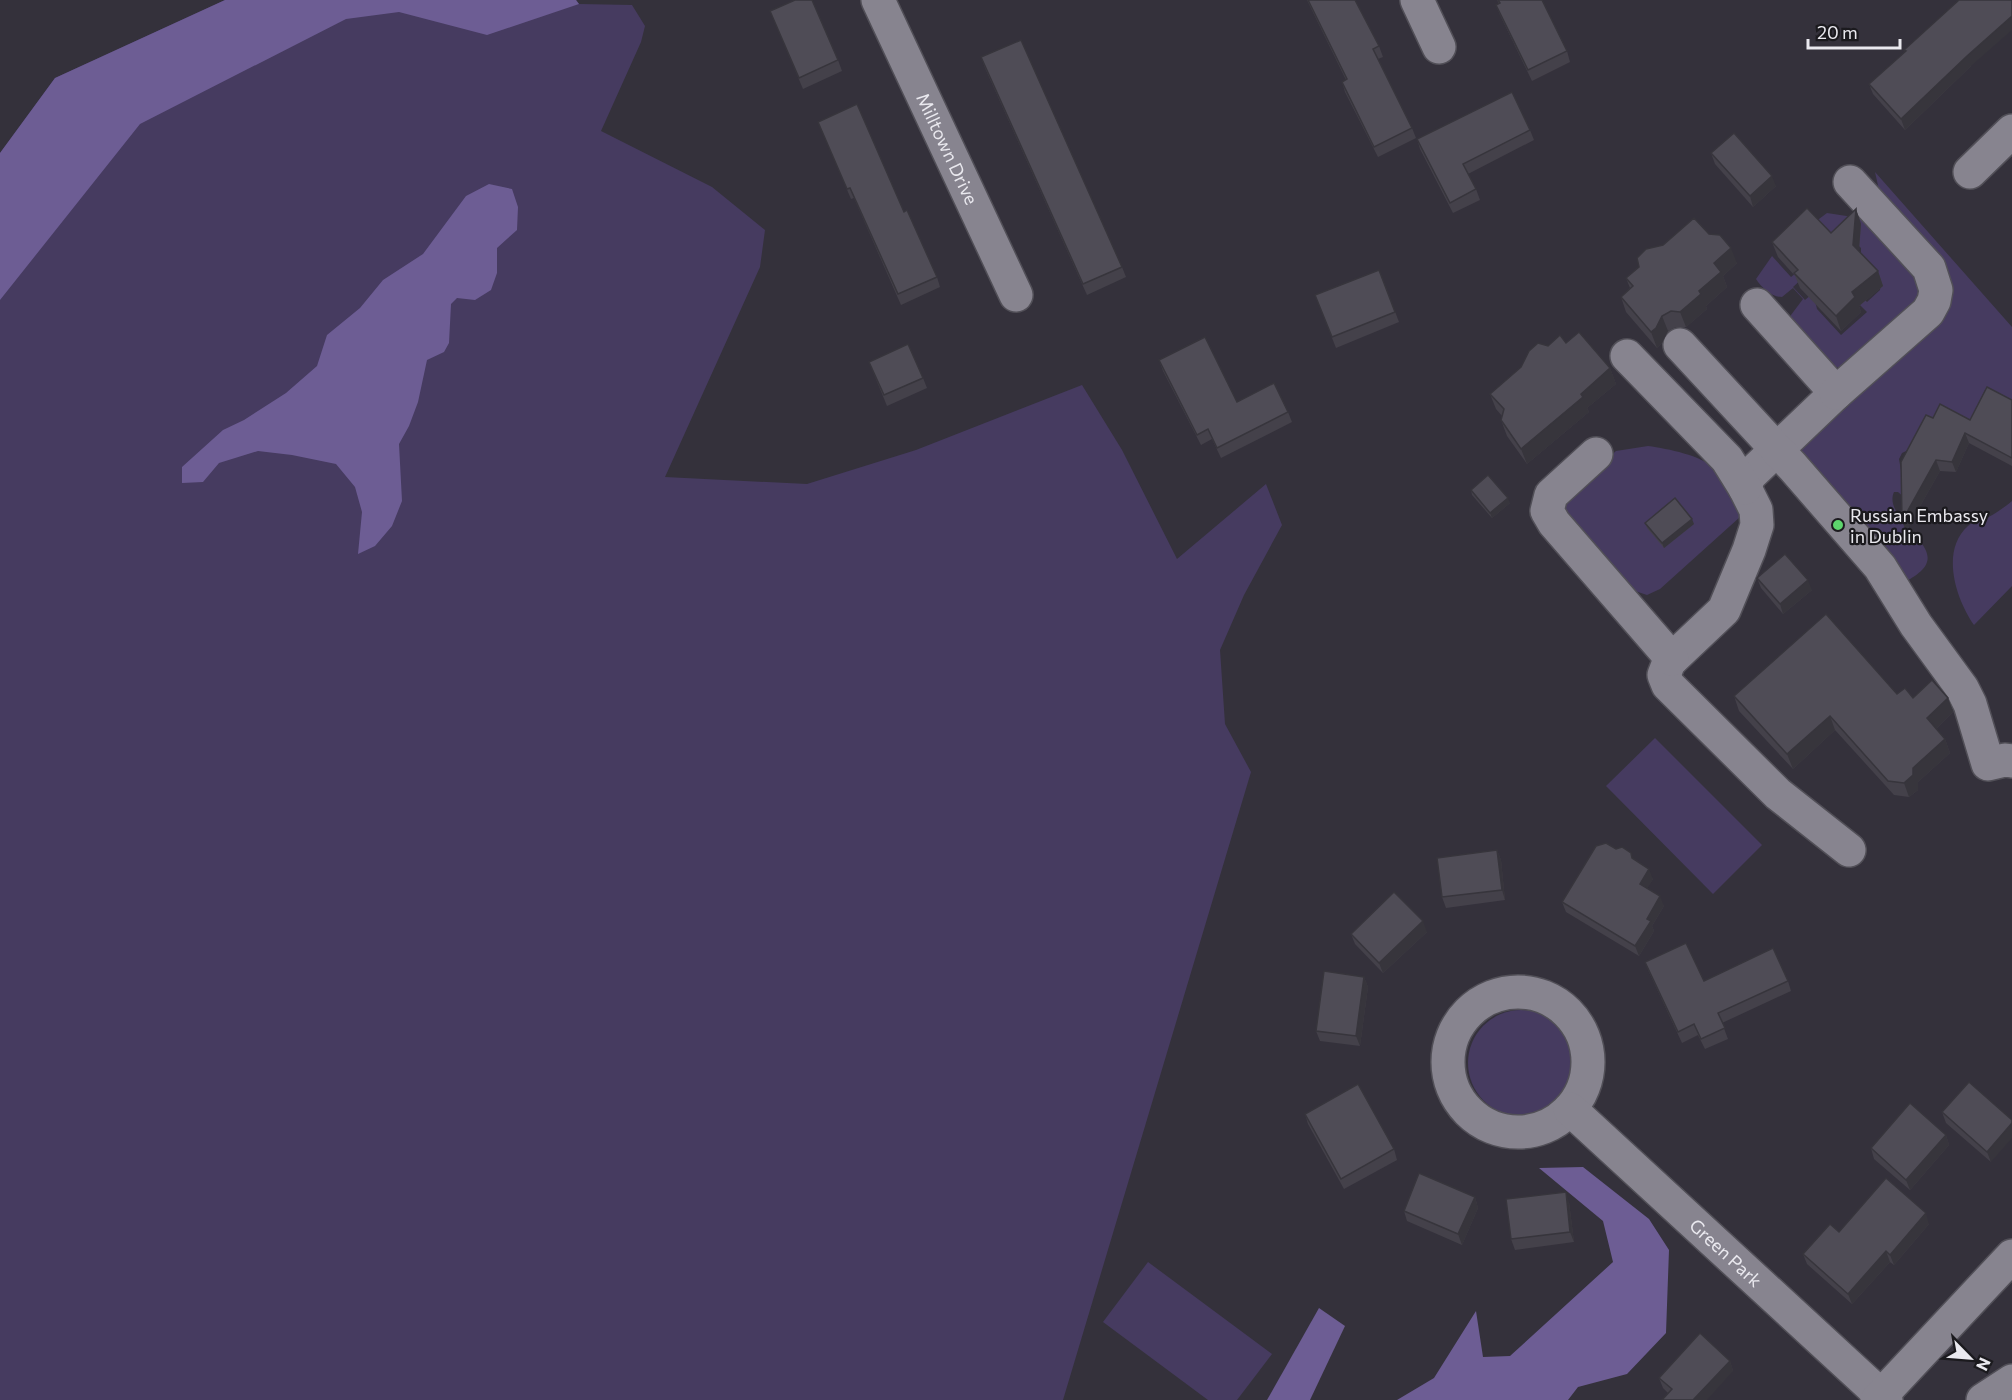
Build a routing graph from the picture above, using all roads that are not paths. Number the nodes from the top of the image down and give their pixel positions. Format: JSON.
{"nodes":[{"id":1,"x":878,"y":0,"type":"edge"},
{"id":2,"x":1417,"y":0,"type":"edge"},
{"id":3,"x":1439,"y":47,"type":"dead end"},
{"id":4,"x":2012,"y":131,"type":"edge"},
{"id":5,"x":1970,"y":172,"type":"dead end"},
{"id":6,"x":1850,"y":182,"type":"dead end"},
{"id":7,"x":1016,"y":295,"type":"dead end"},
{"id":8,"x":1757,"y":305,"type":"dead end"},
{"id":9,"x":1680,"y":345,"type":"dead end"},
{"id":10,"x":1627,"y":356,"type":"dead end"},
{"id":11,"x":1836,"y":393,"type":"junction"},
{"id":12,"x":1777,"y":451,"type":"junction"},
{"id":13,"x":1596,"y":454,"type":"dead end"},
{"id":14,"x":1745,"y":488,"type":"junction"},
{"id":15,"x":1672,"y":659,"type":"junction"},
{"id":16,"x":2012,"y":761,"type":"edge"},
{"id":17,"x":1850,"y":850,"type":"dead end"},
{"id":18,"x":1570,"y":1109,"type":"junction"},
{"id":19,"x":2012,"y":1256,"type":"edge"},
{"id":20,"x":2012,"y":1381,"type":"edge"},
{"id":21,"x":1881,"y":1399,"type":"edge"},
{"id":22,"x":1983,"y":1400,"type":"edge"}],
"edges":[{"from":1,"to":7,"type":"street","name":"Milltown Drive"},
{"from":2,"to":3,"type":"street"},
{"from":4,"to":5,"type":"street"},
{"from":6,"to":11,"type":"street"},
{"from":8,"to":11,"type":"street"},
{"from":9,"to":12,"type":"street"},
{"from":10,"to":14,"type":"street"},
{"from":11,"to":12,"type":"street"},
{"from":12,"to":14,"type":"street"},
{"from":12,"to":16,"type":"street"},
{"from":13,"to":15,"type":"street"},
{"from":14,"to":15,"type":"street"},
{"from":15,"to":17,"type":"street"},
{"from":18,"to":18,"type":"street"},
{"from":18,"to":21,"type":"street","name":"Green Park"},
{"from":19,"to":21,"type":"street"},
{"from":20,"to":22,"type":"street"}]}
